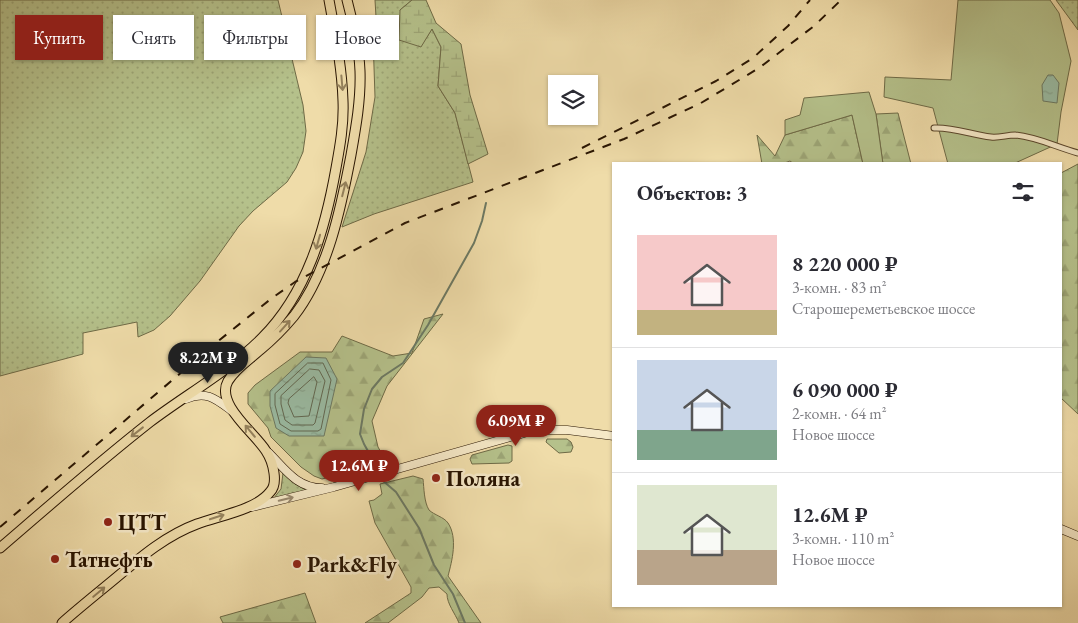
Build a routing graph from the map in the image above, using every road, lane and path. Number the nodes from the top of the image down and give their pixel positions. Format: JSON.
{"nodes":[{"id":1,"x":329,"y":0,"type":"edge"},
{"id":2,"x":347,"y":0,"type":"edge"},
{"id":3,"x":934,"y":128,"type":"dead end"},
{"id":4,"x":1078,"y":153,"type":"edge"},
{"id":5,"x":177,"y":404,"type":"junction"},
{"id":6,"x":234,"y":412,"type":"junction"},
{"id":7,"x":612,"y":436,"type":"edge"},
{"id":8,"x":266,"y":450,"type":"junction"},
{"id":9,"x":334,"y":487,"type":"junction"},
{"id":10,"x":238,"y":510,"type":"junction"},
{"id":11,"x":1062,"y":529,"type":"edge"},
{"id":12,"x":1078,"y":536,"type":"edge"},
{"id":13,"x":0,"y":548,"type":"edge"},
{"id":14,"x":62,"y":623,"type":"edge"}],
"edges":[{"from":1,"to":5,"type":"main road","one_way":true},
{"from":6,"to":2,"type":"main road","one_way":true},
{"from":3,"to":4,"type":"street"},
{"from":5,"to":6,"type":"main road"},
{"from":5,"to":13,"type":"main road","one_way":true},
{"from":8,"to":6,"type":"main road","one_way":true},
{"from":7,"to":9,"type":"main road"},
{"from":8,"to":9,"type":"main road"},
{"from":8,"to":10,"type":"main road"},
{"from":10,"to":9,"type":"main road","one_way":true},
{"from":14,"to":10,"type":"main road","one_way":true},
{"from":11,"to":12,"type":"main road"}]}
